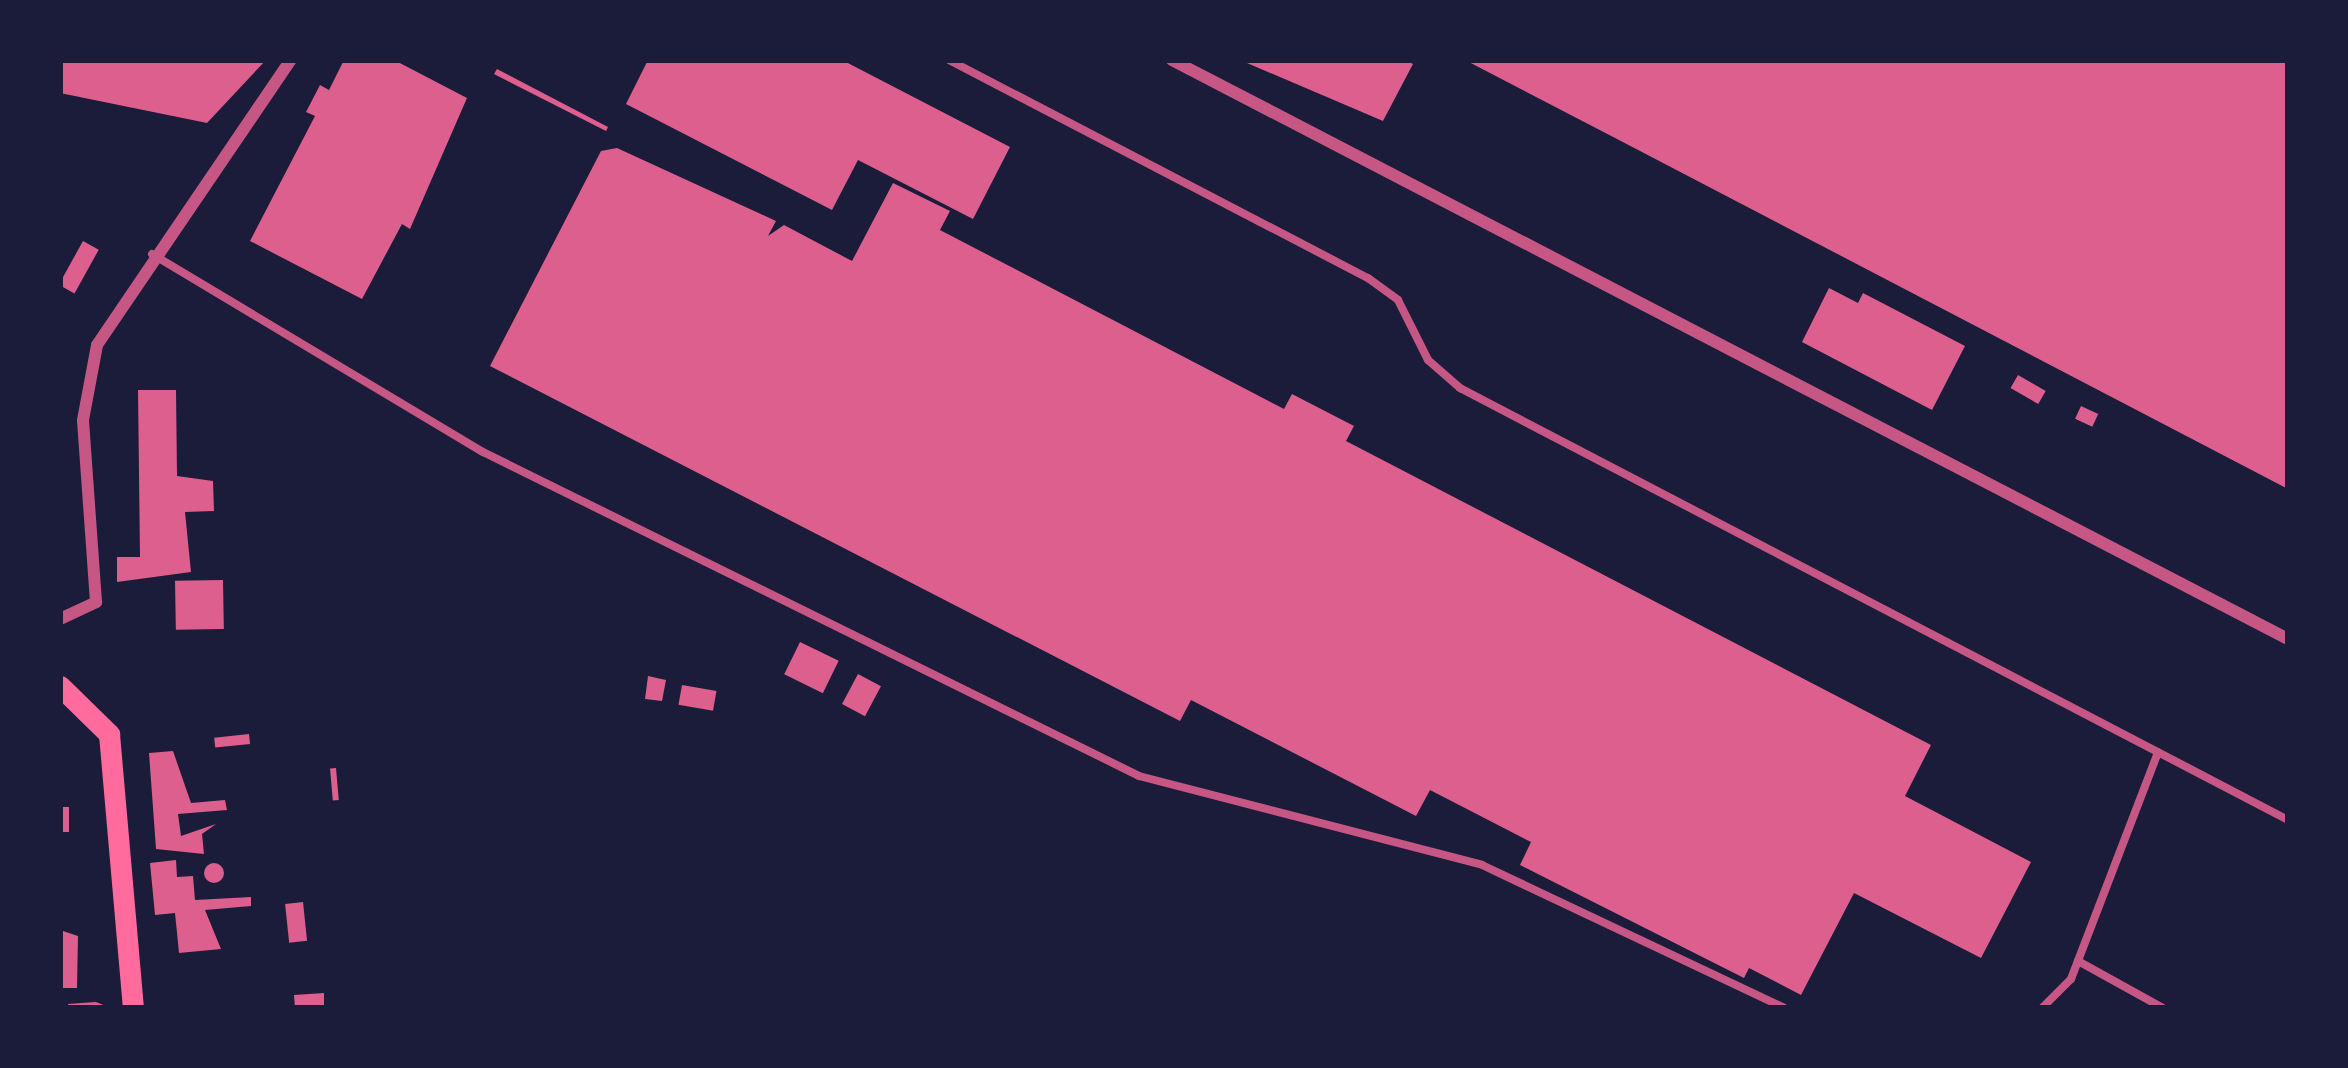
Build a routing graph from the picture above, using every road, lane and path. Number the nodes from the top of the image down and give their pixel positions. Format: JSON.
{"nodes":[{"id":1,"x":291,"y":60,"type":"edge"},
{"id":2,"x":949,"y":60,"type":"edge"},
{"id":3,"x":1172,"y":60,"type":"edge"},
{"id":4,"x":152,"y":254,"type":"junction"},
{"id":5,"x":60,"y":619,"type":"edge"},
{"id":6,"x":2288,"y":639,"type":"edge"},
{"id":7,"x":60,"y":686,"type":"edge"},
{"id":8,"x":2158,"y":752,"type":"junction"},
{"id":9,"x":2288,"y":820,"type":"edge"},
{"id":10,"x":2078,"y":962,"type":"junction"},
{"id":11,"x":133,"y":1008,"type":"edge"},
{"id":12,"x":1784,"y":1008,"type":"edge"},
{"id":13,"x":2042,"y":1008,"type":"edge"},
{"id":14,"x":2164,"y":1008,"type":"edge"}],
"edges":[{"from":1,"to":4,"type":"street"},
{"from":2,"to":8,"type":"lane"},
{"from":3,"to":6,"type":"street"},
{"from":4,"to":5,"type":"street"},
{"from":4,"to":12,"type":"lane"},
{"from":7,"to":11,"type":"main road"},
{"from":8,"to":9,"type":"lane"},
{"from":8,"to":10,"type":"lane"},
{"from":10,"to":13,"type":"lane"},
{"from":10,"to":14,"type":"lane"}]}
